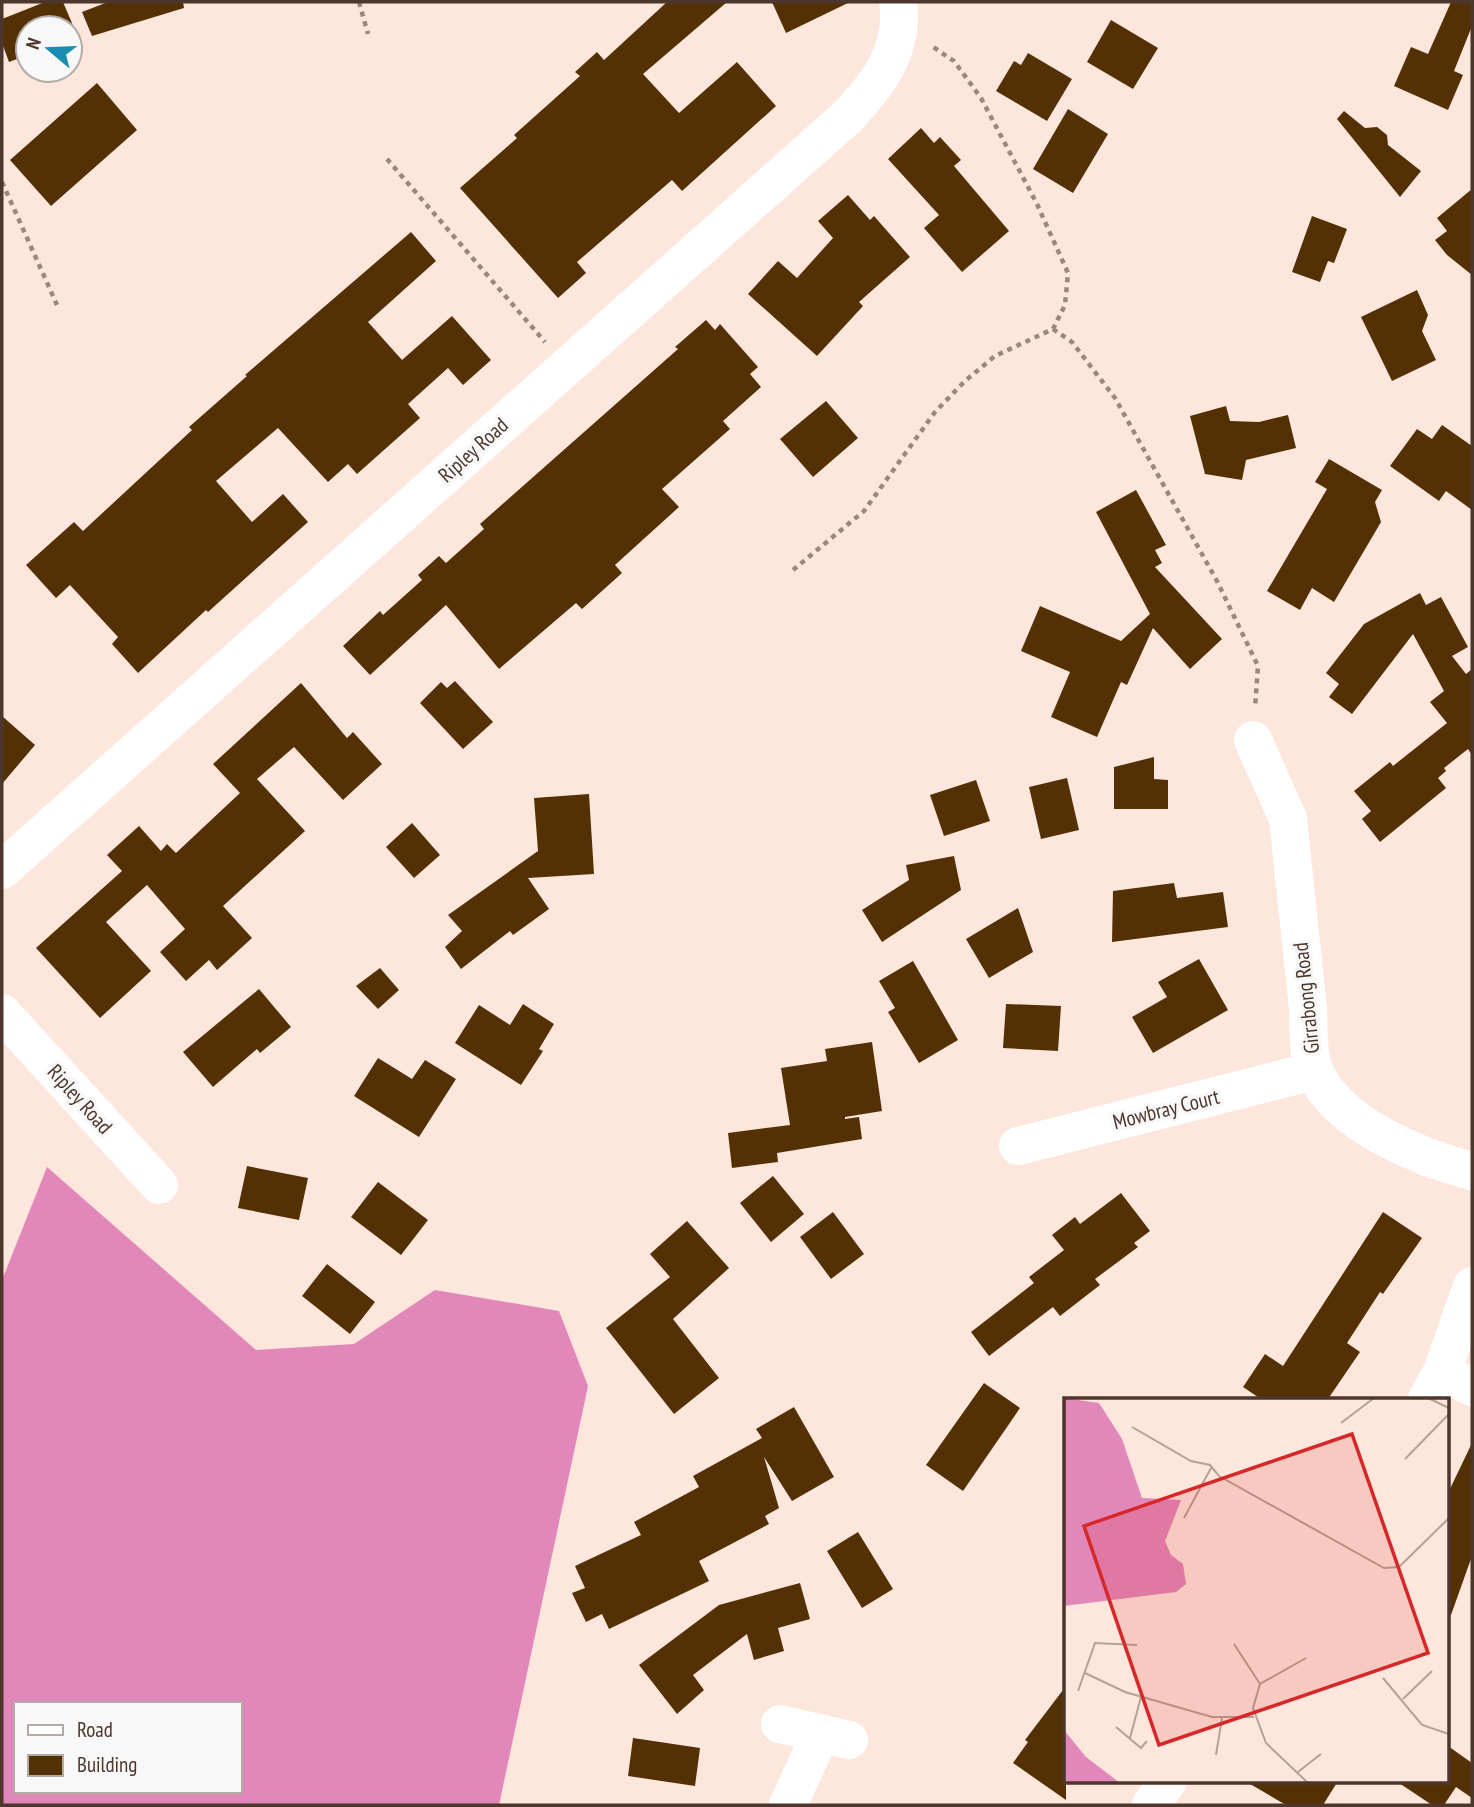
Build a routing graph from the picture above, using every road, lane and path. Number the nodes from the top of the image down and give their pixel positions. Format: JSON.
{"nodes":[{"id":1,"x":359,"y":2,"type":"edge"},
{"id":2,"x":898,"y":17,"type":"edge"},
{"id":3,"x":368,"y":34,"type":"dead end"},
{"id":4,"x":387,"y":159,"type":"dead end"},
{"id":5,"x":2,"y":182,"type":"edge"},
{"id":6,"x":57,"y":304,"type":"dead end"},
{"id":7,"x":1053,"y":329,"type":"junction"},
{"id":8,"x":566,"y":367,"type":"junction"},
{"id":9,"x":793,"y":570,"type":"dead end"},
{"id":10,"x":1253,"y":740,"type":"joint"},
{"id":11,"x":2,"y":870,"type":"edge"},
{"id":12,"x":2,"y":1013,"type":"edge"},
{"id":13,"x":1314,"y":1071,"type":"junction"},
{"id":14,"x":1018,"y":1146,"type":"dead end"},
{"id":15,"x":1472,"y":1171,"type":"edge"},
{"id":16,"x":159,"y":1185,"type":"dead end"},
{"id":17,"x":1472,"y":1286,"type":"edge"},
{"id":18,"x":1447,"y":1386,"type":"edge"},
{"id":19,"x":780,"y":1724,"type":"dead end"},
{"id":20,"x":1167,"y":1783,"type":"edge"},
{"id":21,"x":788,"y":1805,"type":"edge"},
{"id":22,"x":1152,"y":1805,"type":"edge"}],
"edges":[{"from":1,"to":3,"type":"path"},
{"from":2,"to":7,"type":"path"},
{"from":2,"to":8,"type":"street","name":"Ripley Road"},
{"from":4,"to":8,"type":"path"},
{"from":5,"to":6,"type":"path"},
{"from":7,"to":9,"type":"path"},
{"from":7,"to":10,"type":"path"},
{"from":8,"to":11,"type":"street","name":"Ripley Road"},
{"from":10,"to":13,"type":"street","name":"Girrabong Road"},
{"from":12,"to":16,"type":"street","name":"Ripley Road"},
{"from":13,"to":14,"type":"street","name":"Mowbray Court"},
{"from":13,"to":15,"type":"street","name":"Girrabong Road"},
{"from":17,"to":18,"type":"street"},
{"from":19,"to":21,"type":"street"},
{"from":20,"to":22,"type":"street"}]}
